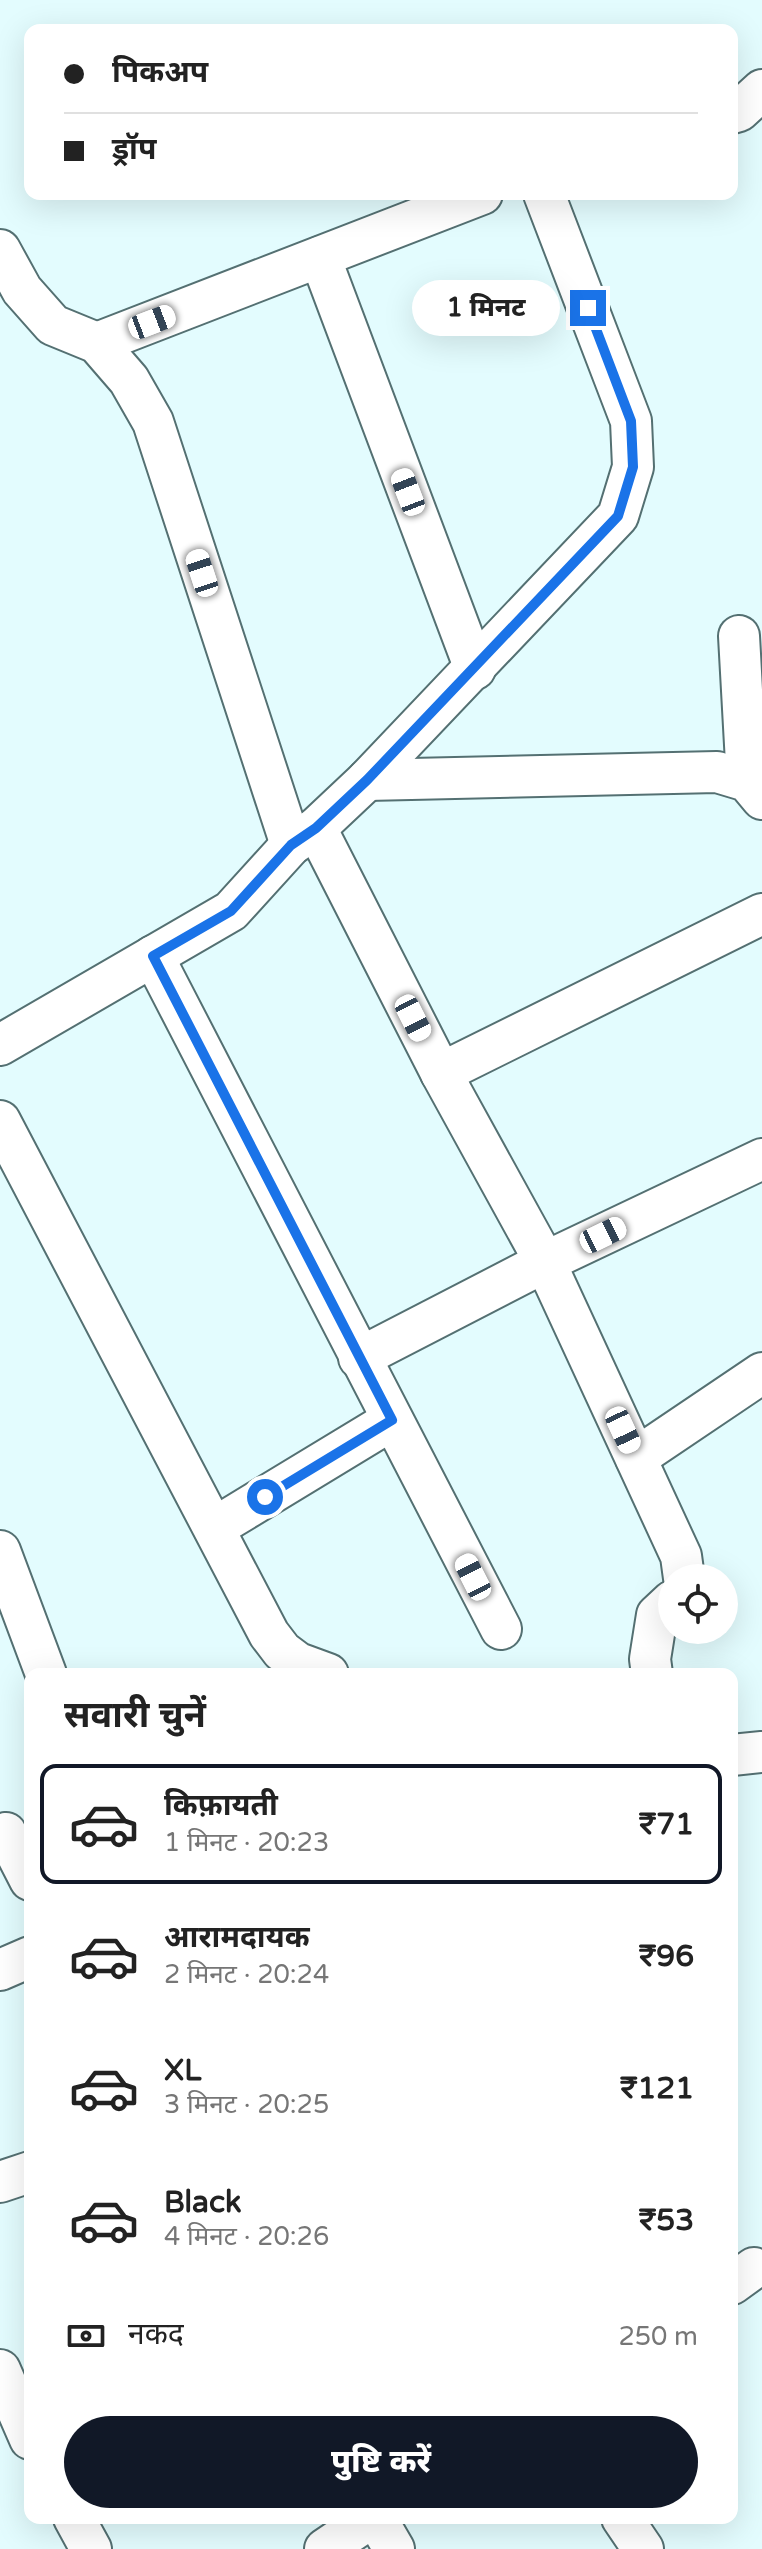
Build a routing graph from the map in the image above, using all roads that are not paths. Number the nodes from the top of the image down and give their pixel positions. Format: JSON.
{"nodes":[{"id":1,"x":762,"y":90,"type":"edge"},
{"id":2,"x":738,"y":111,"type":"edge"},
{"id":3,"x":467,"y":200,"type":"edge"},
{"id":4,"x":546,"y":200,"type":"edge"},
{"id":5,"x":0,"y":250,"type":"edge"},
{"id":6,"x":320,"y":257,"type":"junction"},
{"id":7,"x":97,"y":343,"type":"junction"},
{"id":8,"x":739,"y":636,"type":"dead end"},
{"id":9,"x":475,"y":669,"type":"junction"},
{"id":10,"x":367,"y":780,"type":"junction"},
{"id":11,"x":755,"y":790,"type":"edge"},
{"id":12,"x":304,"y":836,"type":"junction"},
{"id":13,"x":762,"y":914,"type":"edge"},
{"id":14,"x":153,"y":956,"type":"junction"},
{"id":15,"x":0,"y":1045,"type":"edge"},
{"id":16,"x":441,"y":1073,"type":"junction"},
{"id":17,"x":0,"y":1121,"type":"edge"},
{"id":18,"x":762,"y":1159,"type":"edge"},
{"id":19,"x":545,"y":1262,"type":"junction"},
{"id":20,"x":359,"y":1358,"type":"junction"},
{"id":21,"x":762,"y":1373,"type":"edge"},
{"id":22,"x":392,"y":1420,"type":"junction"},
{"id":23,"x":636,"y":1458,"type":"junction"},
{"id":24,"x":214,"y":1528,"type":"junction"},
{"id":25,"x":0,"y":1551,"type":"edge"},
{"id":26,"x":682,"y":1564,"type":"edge"},
{"id":27,"x":658,"y":1614,"type":"edge"},
{"id":28,"x":501,"y":1629,"type":"dead end"},
{"id":29,"x":44,"y":1668,"type":"edge"},
{"id":30,"x":312,"y":1668,"type":"edge"},
{"id":31,"x":651,"y":1668,"type":"edge"},
{"id":32,"x":762,"y":1752,"type":"edge"},
{"id":33,"x":738,"y":1754,"type":"edge"},
{"id":34,"x":6,"y":1833,"type":"dead end"},
{"id":35,"x":24,"y":1868,"type":"edge"},
{"id":36,"x":24,"y":1960,"type":"edge"},
{"id":37,"x":0,"y":1970,"type":"edge"},
{"id":38,"x":24,"y":2174,"type":"edge"},
{"id":39,"x":0,"y":2182,"type":"edge"},
{"id":40,"x":0,"y":2370,"type":"edge"},
{"id":41,"x":24,"y":2421,"type":"edge"},
{"id":42,"x":77,"y":2524,"type":"edge"},
{"id":43,"x":364,"y":2524,"type":"edge"},
{"id":44,"x":377,"y":2524,"type":"edge"},
{"id":45,"x":626,"y":2524,"type":"edge"},
{"id":46,"x":91,"y":2549,"type":"edge"},
{"id":47,"x":325,"y":2549,"type":"edge"},
{"id":48,"x":394,"y":2549,"type":"edge"},
{"id":49,"x":643,"y":2549,"type":"edge"}],
"edges":[{"from":1,"to":2,"type":"street"},
{"from":3,"to":6,"type":"street"},
{"from":4,"to":9,"type":"street"},
{"from":5,"to":7,"type":"street"},
{"from":6,"to":7,"type":"street"},
{"from":6,"to":9,"type":"street"},
{"from":7,"to":12,"type":"street"},
{"from":8,"to":11,"type":"street"},
{"from":9,"to":10,"type":"street"},
{"from":10,"to":11,"type":"street"},
{"from":10,"to":12,"type":"street"},
{"from":12,"to":14,"type":"street"},
{"from":12,"to":16,"type":"street"},
{"from":13,"to":16,"type":"street"},
{"from":14,"to":15,"type":"street"},
{"from":14,"to":20,"type":"street"},
{"from":16,"to":19,"type":"street"},
{"from":17,"to":24,"type":"street"},
{"from":18,"to":19,"type":"street"},
{"from":19,"to":20,"type":"street"},
{"from":19,"to":23,"type":"street"},
{"from":20,"to":22,"type":"street"},
{"from":21,"to":23,"type":"street"},
{"from":22,"to":24,"type":"street"},
{"from":22,"to":28,"type":"street"},
{"from":23,"to":26,"type":"street"},
{"from":24,"to":30,"type":"street"},
{"from":25,"to":29,"type":"street"},
{"from":27,"to":31,"type":"street"},
{"from":32,"to":33,"type":"street"},
{"from":34,"to":35,"type":"street"},
{"from":36,"to":37,"type":"street"},
{"from":38,"to":39,"type":"street"},
{"from":40,"to":41,"type":"street"},
{"from":42,"to":46,"type":"street"},
{"from":43,"to":47,"type":"street"},
{"from":44,"to":48,"type":"street"},
{"from":45,"to":49,"type":"street"}]}
